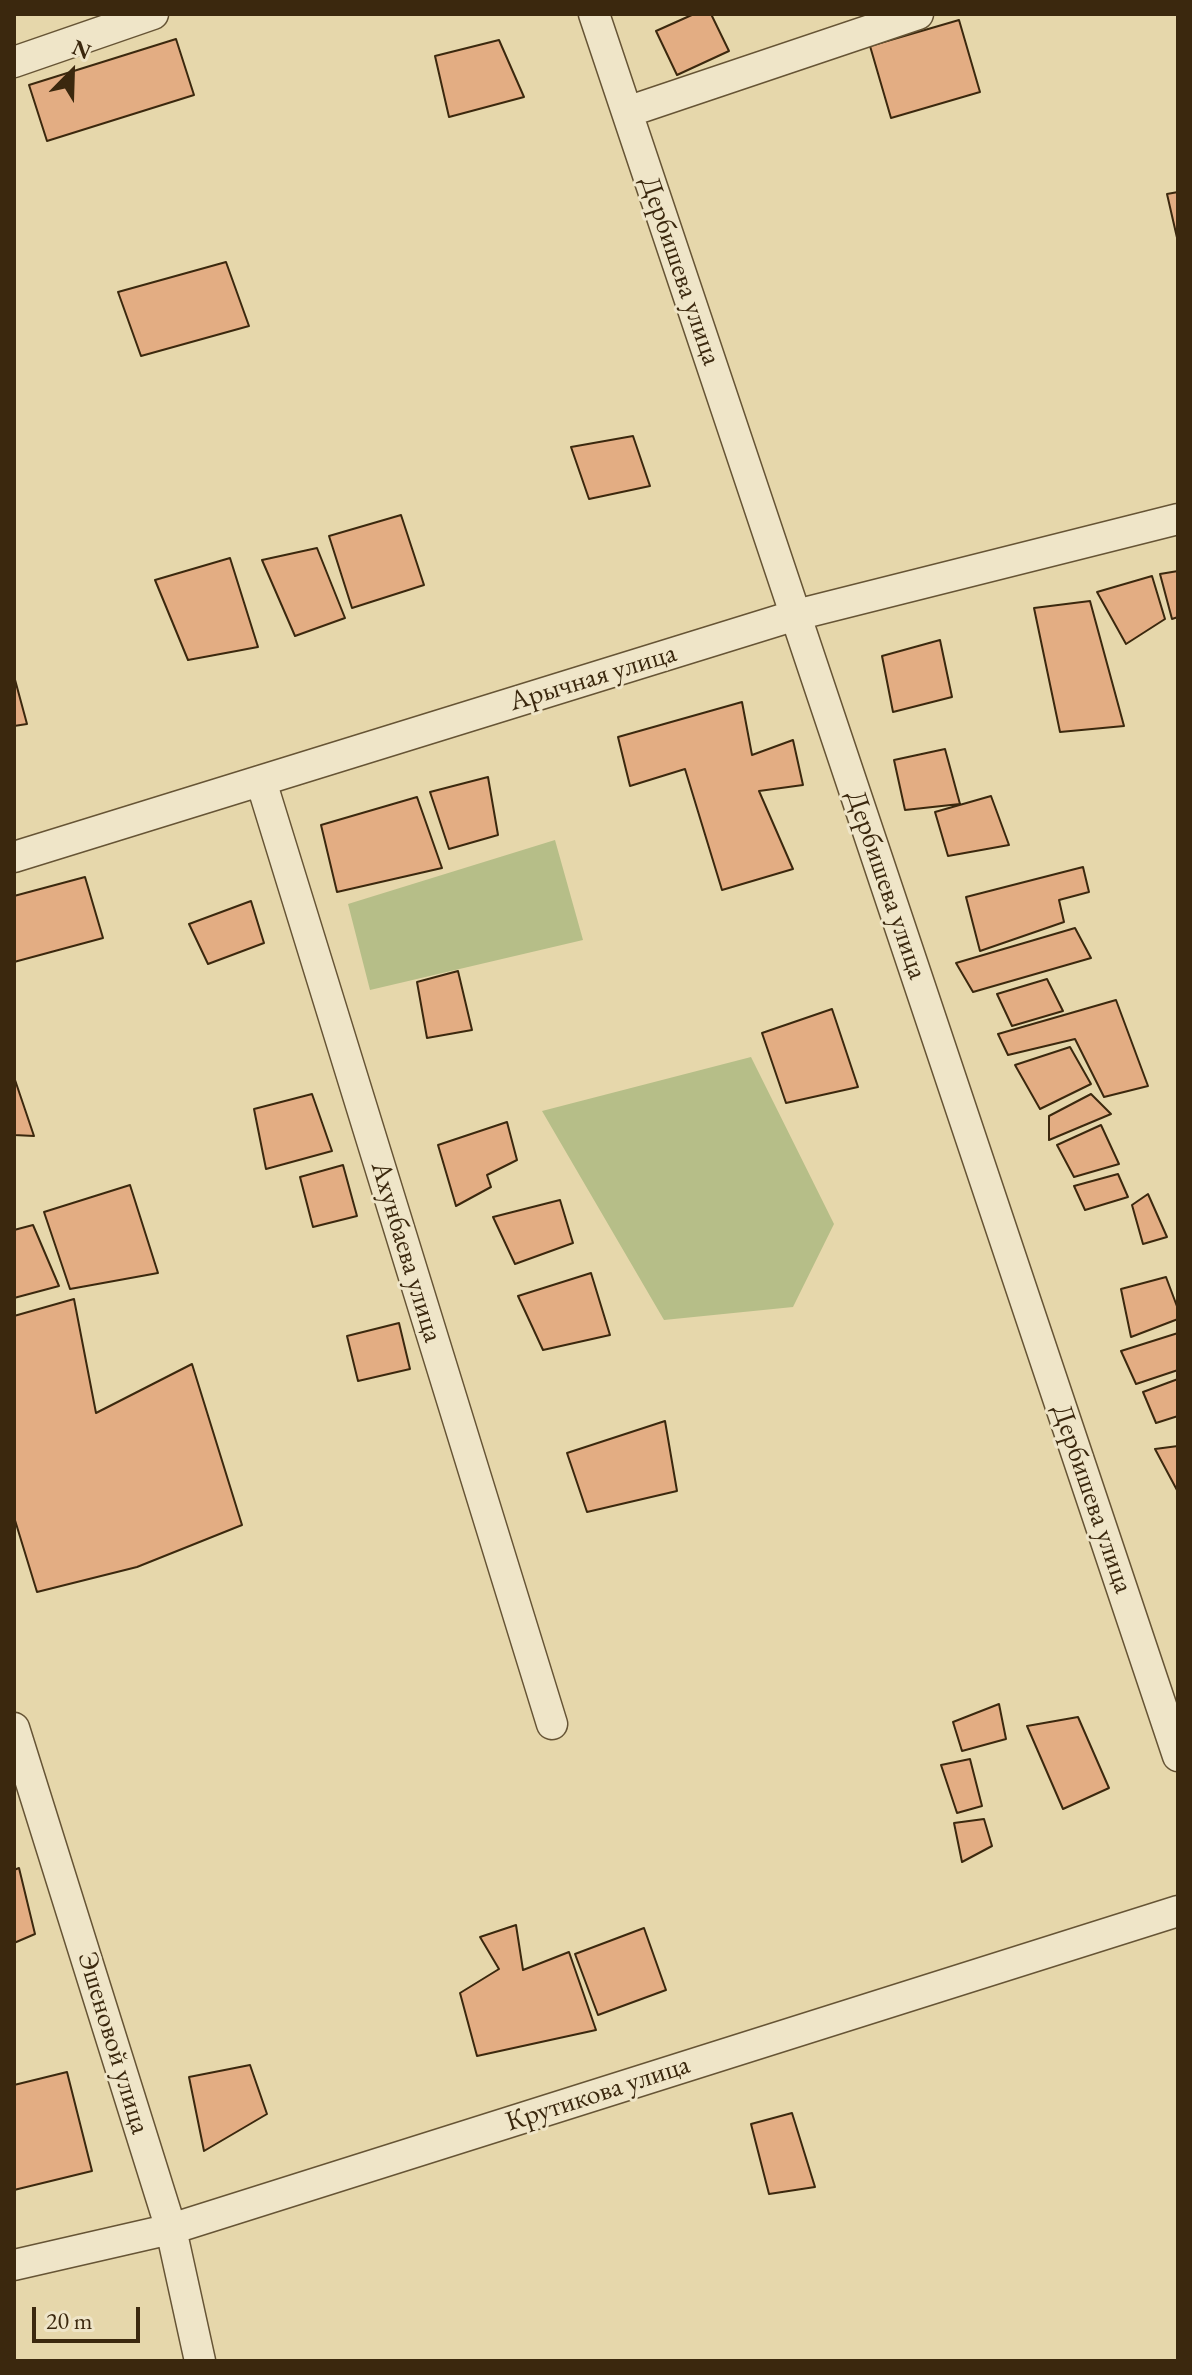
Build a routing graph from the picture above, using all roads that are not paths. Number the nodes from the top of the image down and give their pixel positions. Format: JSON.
{"nodes":[{"id":1,"x":153,"y":14,"type":"edge"},
{"id":2,"x":594,"y":14,"type":"edge"},
{"id":3,"x":918,"y":14,"type":"edge"},
{"id":4,"x":14,"y":62,"type":"edge"},
{"id":5,"x":627,"y":112,"type":"junction"},
{"id":6,"x":1178,"y":519,"type":"edge"},
{"id":7,"x":796,"y":615,"type":"junction"},
{"id":8,"x":261,"y":781,"type":"junction"},
{"id":9,"x":14,"y":857,"type":"edge"},
{"id":10,"x":552,"y":1724,"type":"dead end"},
{"id":11,"x":14,"y":1728,"type":"edge"},
{"id":12,"x":1178,"y":1756,"type":"edge"},
{"id":13,"x":1178,"y":1911,"type":"edge"},
{"id":14,"x":171,"y":2229,"type":"junction"},
{"id":15,"x":14,"y":2265,"type":"edge"},
{"id":16,"x":200,"y":2361,"type":"edge"}],
"edges":[{"from":1,"to":4,"type":"street"},
{"from":2,"to":5,"type":"street","name":"Дербишева улица"},
{"from":3,"to":5,"type":"street"},
{"from":5,"to":7,"type":"street","name":"Дербишева улица"},
{"from":6,"to":7,"type":"street","name":"Арычная улица"},
{"from":7,"to":8,"type":"street","name":"Арычная улица"},
{"from":7,"to":12,"type":"street","name":"Дербишева улица"},
{"from":8,"to":9,"type":"street","name":"Арычная улица"},
{"from":8,"to":10,"type":"street","name":"Ахунбаева улица"},
{"from":11,"to":14,"type":"street","name":"Эшеновой улица"},
{"from":13,"to":14,"type":"street","name":"Крутикова улица"},
{"from":14,"to":15,"type":"street","name":"Крутикова улица"},
{"from":14,"to":16,"type":"street","name":"Эшеновой улица"}]}
